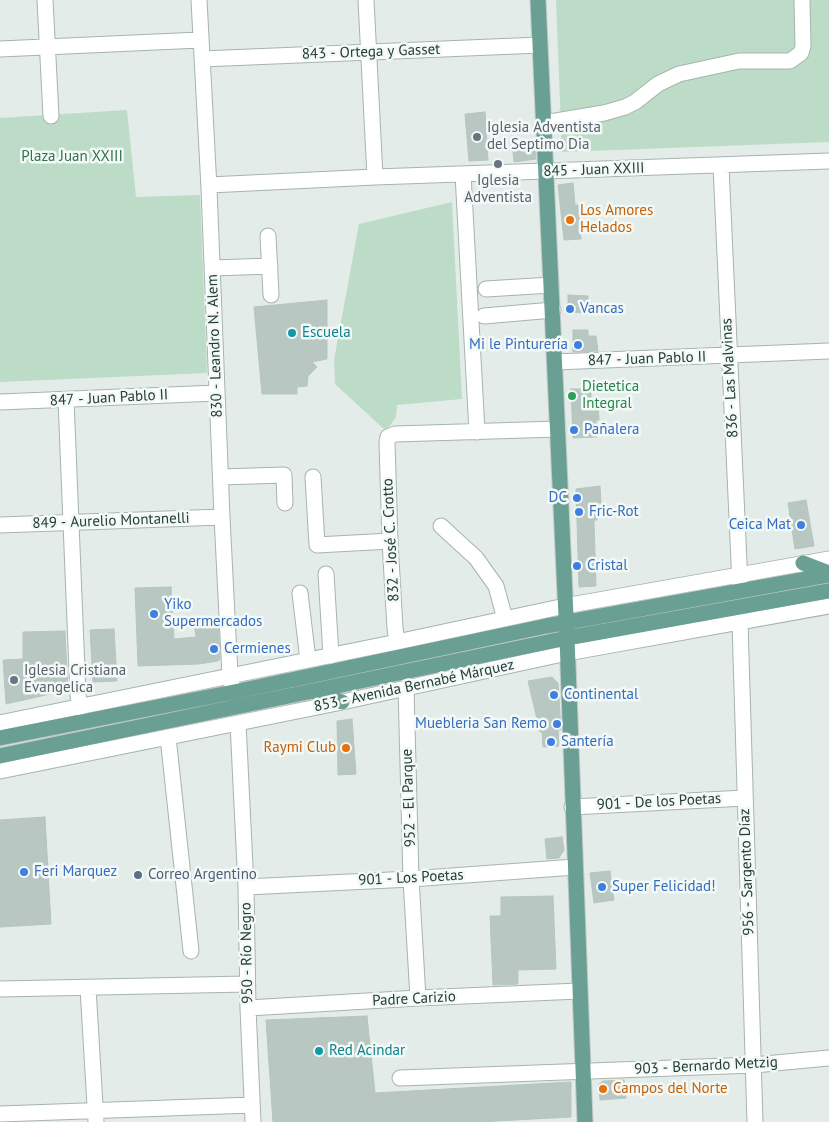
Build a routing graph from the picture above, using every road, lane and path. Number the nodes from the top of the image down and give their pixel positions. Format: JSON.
{"nodes":[{"id":1,"x":45,"y":0,"type":"edge"},
{"id":2,"x":199,"y":0,"type":"edge"},
{"id":3,"x":366,"y":0,"type":"edge"},
{"id":4,"x":538,"y":0,"type":"edge"},
{"id":5,"x":802,"y":0,"type":"edge"},
{"id":6,"x":200,"y":40,"type":"junction"},
{"id":7,"x":540,"y":45,"type":"junction"},
{"id":8,"x":47,"y":46,"type":"junction"},
{"id":9,"x":0,"y":49,"type":"edge"},
{"id":10,"x":369,"y":52,"type":"junction"},
{"id":11,"x":202,"y":59,"type":"junction"},
{"id":12,"x":51,"y":116,"type":"dead end"},
{"id":13,"x":544,"y":123,"type":"junction"},
{"id":14,"x":829,"y":161,"type":"edge"},
{"id":15,"x":721,"y":166,"type":"junction"},
{"id":16,"x":546,"y":172,"type":"junction"},
{"id":17,"x":463,"y":174,"type":"junction"},
{"id":18,"x":375,"y":177,"type":"junction"},
{"id":19,"x":209,"y":185,"type":"junction"},
{"id":20,"x":268,"y":236,"type":"dead end"},
{"id":21,"x":270,"y":266,"type":"junction"},
{"id":22,"x":212,"y":268,"type":"junction"},
{"id":23,"x":552,"y":286,"type":"junction"},
{"id":24,"x":486,"y":289,"type":"dead end"},
{"id":25,"x":271,"y":295,"type":"dead end"},
{"id":26,"x":552,"y":310,"type":"junction"},
{"id":27,"x":484,"y":316,"type":"dead end"},
{"id":28,"x":829,"y":351,"type":"edge"},
{"id":29,"x":729,"y":356,"type":"junction"},
{"id":30,"x":555,"y":362,"type":"junction"},
{"id":31,"x":217,"y":393,"type":"junction"},
{"id":32,"x":66,"y":400,"type":"junction"},
{"id":33,"x":0,"y":402,"type":"edge"},
{"id":34,"x":558,"y":429,"type":"junction"},
{"id":35,"x":477,"y":432,"type":"junction"},
{"id":36,"x":221,"y":477,"type":"junction"},
{"id":37,"x":313,"y":477,"type":"dead end"},
{"id":38,"x":285,"y":503,"type":"dead end"},
{"id":39,"x":222,"y":517,"type":"junction"},
{"id":40,"x":71,"y":522,"type":"junction"},
{"id":41,"x":0,"y":524,"type":"edge"},
{"id":42,"x":441,"y":526,"type":"dead end"},
{"id":43,"x":390,"y":541,"type":"junction"},
{"id":44,"x":829,"y":559,"type":"edge"},
{"id":45,"x":803,"y":564,"type":"junction"},
{"id":46,"x":326,"y":574,"type":"dead end"},
{"id":47,"x":740,"y":574,"type":"junction"},
{"id":48,"x":829,"y":574,"type":"edge"},
{"id":49,"x":740,"y":591,"type":"junction"},
{"id":50,"x":829,"y":591,"type":"edge"},
{"id":51,"x":300,"y":593,"type":"dead end"},
{"id":52,"x":565,"y":606,"type":"junction"},
{"id":53,"x":829,"y":606,"type":"edge"},
{"id":54,"x":505,"y":618,"type":"junction"},
{"id":55,"x":566,"y":622,"type":"junction"},
{"id":56,"x":740,"y":622,"type":"junction"},
{"id":57,"x":567,"y":638,"type":"junction"},
{"id":58,"x":397,"y":642,"type":"junction"},
{"id":59,"x":567,"y":653,"type":"junction"},
{"id":60,"x":331,"y":656,"type":"junction"},
{"id":61,"x":308,"y":660,"type":"junction"},
{"id":62,"x":230,"y":675,"type":"junction"},
{"id":63,"x":406,"y":688,"type":"junction"},
{"id":64,"x":310,"y":691,"type":"junction"},
{"id":65,"x":234,"y":692,"type":"junction"},
{"id":66,"x":342,"y":702,"type":"junction"},
{"id":67,"x":80,"y":708,"type":"junction"},
{"id":68,"x":0,"y":723,"type":"edge"},
{"id":69,"x":238,"y":723,"type":"junction"},
{"id":70,"x":168,"y":737,"type":"junction"},
{"id":71,"x":0,"y":738,"type":"edge"},
{"id":72,"x":0,"y":756,"type":"edge"},
{"id":73,"x":0,"y":771,"type":"edge"},
{"id":74,"x":745,"y":798,"type":"junction"},
{"id":75,"x":572,"y":807,"type":"junction"},
{"id":76,"x":575,"y":867,"type":"junction"},
{"id":77,"x":411,"y":879,"type":"junction"},
{"id":78,"x":246,"y":887,"type":"junction"},
{"id":79,"x":191,"y":951,"type":"dead end"},
{"id":80,"x":248,"y":984,"type":"junction"},
{"id":81,"x":88,"y":988,"type":"junction"},
{"id":82,"x":0,"y":990,"type":"edge"},
{"id":83,"x":579,"y":992,"type":"junction"},
{"id":84,"x":418,"y":998,"type":"junction"},
{"id":85,"x":248,"y":1008,"type":"junction"},
{"id":86,"x":829,"y":1058,"type":"edge"},
{"id":87,"x":754,"y":1065,"type":"junction"},
{"id":88,"x":583,"y":1071,"type":"junction"},
{"id":89,"x":400,"y":1078,"type":"dead end"},
{"id":90,"x":252,"y":1105,"type":"junction"},
{"id":91,"x":0,"y":1114,"type":"edge"},
{"id":92,"x":95,"y":1117,"type":"edge"},
{"id":93,"x":254,"y":1122,"type":"edge"},
{"id":94,"x":585,"y":1122,"type":"edge"},
{"id":95,"x":755,"y":1122,"type":"edge"}],
"edges":[{"from":1,"to":8,"type":"street"},
{"from":2,"to":6,"type":"street","name":"830 - Leandro N. Alem"},
{"from":3,"to":10,"type":"street"},
{"from":4,"to":7,"type":"main road"},
{"from":5,"to":13,"type":"street"},
{"from":6,"to":8,"type":"street"},
{"from":6,"to":11,"type":"street","name":"830 - Leandro N. Alem"},
{"from":7,"to":10,"type":"street","name":"843 - Ortega y Gasset"},
{"from":7,"to":13,"type":"main road"},
{"from":8,"to":9,"type":"street"},
{"from":8,"to":12,"type":"street"},
{"from":10,"to":11,"type":"street","name":"843 - Ortega y Gasset"},
{"from":10,"to":18,"type":"street"},
{"from":11,"to":19,"type":"street","name":"830 - Leandro N. Alem"},
{"from":13,"to":16,"type":"main road"},
{"from":14,"to":15,"type":"street","name":"845 - Juan XXIII"},
{"from":15,"to":16,"type":"street","name":"845 - Juan XXIII"},
{"from":15,"to":29,"type":"street","name":"836 - Las Malvinas"},
{"from":16,"to":17,"type":"street","name":"845 - Juan XXIII"},
{"from":16,"to":23,"type":"main road"},
{"from":17,"to":18,"type":"street","name":"845 - Juan XXIII"},
{"from":17,"to":35,"type":"street"},
{"from":18,"to":19,"type":"street","name":"845 - Juan XXIII"},
{"from":19,"to":22,"type":"street","name":"830 - Leandro N. Alem"},
{"from":20,"to":21,"type":"street"},
{"from":21,"to":22,"type":"street"},
{"from":21,"to":25,"type":"street"},
{"from":22,"to":31,"type":"street","name":"830 - Leandro N. Alem"},
{"from":23,"to":24,"type":"street"},
{"from":23,"to":26,"type":"main road"},
{"from":26,"to":27,"type":"street"},
{"from":26,"to":30,"type":"main road"},
{"from":28,"to":29,"type":"street","name":"847 - Juan Pablo II"},
{"from":29,"to":30,"type":"street","name":"847 - Juan Pablo II"},
{"from":29,"to":47,"type":"street","name":"836 - Las Malvinas"},
{"from":30,"to":34,"type":"main road"},
{"from":31,"to":32,"type":"street","name":"847 - Juan Pablo II"},
{"from":31,"to":36,"type":"street","name":"830 - Leandro N. Alem"},
{"from":32,"to":33,"type":"street","name":"847 - Juan Pablo II"},
{"from":32,"to":40,"type":"street"},
{"from":34,"to":35,"type":"street"},
{"from":34,"to":52,"type":"main road"},
{"from":35,"to":43,"type":"street","name":"832 - José C. Crotto"},
{"from":36,"to":38,"type":"street"},
{"from":36,"to":39,"type":"street","name":"830 - Leandro N. Alem"},
{"from":37,"to":43,"type":"street"},
{"from":39,"to":40,"type":"street","name":"849 - Aurelio Montanelli"},
{"from":39,"to":62,"type":"street","name":"830 - Leandro N. Alem"},
{"from":40,"to":41,"type":"street","name":"849 - Aurelio Montanelli"},
{"from":40,"to":67,"type":"street"},
{"from":42,"to":54,"type":"street"},
{"from":43,"to":58,"type":"street","name":"832 - José C. Crotto"},
{"from":44,"to":45,"type":"street"},
{"from":45,"to":47,"type":"street"},
{"from":45,"to":48,"type":"main road"},
{"from":46,"to":60,"type":"street"},
{"from":47,"to":49,"type":"street","name":"836 - Las Malvinas"},
{"from":47,"to":52,"type":"street"},
{"from":48,"to":49,"type":"main road","name":"853 - Avenida Bernabé Márquez"},
{"from":49,"to":55,"type":"main road","name":"853 - Avenida Bernabé Márquez"},
{"from":50,"to":57,"type":"main road","name":"853 - Avenida Bernabé Márquez"},
{"from":51,"to":61,"type":"street"},
{"from":52,"to":54,"type":"street"},
{"from":52,"to":55,"type":"main road"},
{"from":53,"to":56,"type":"street","name":"853 - Avenida Bernabé Márquez"},
{"from":54,"to":58,"type":"street"},
{"from":55,"to":57,"type":"main road"},
{"from":55,"to":65,"type":"main road","name":"853 - Avenida Bernabé Márquez"},
{"from":56,"to":59,"type":"street","name":"853 - Avenida Bernabé Márquez"},
{"from":56,"to":74,"type":"street","name":"956 - Sargento Díaz"},
{"from":57,"to":59,"type":"main road"},
{"from":57,"to":64,"type":"main road","name":"853 - Avenida Bernabé Márquez"},
{"from":58,"to":60,"type":"street"},
{"from":59,"to":63,"type":"street","name":"853 - Avenida Bernabé Márquez"},
{"from":59,"to":75,"type":"main road"},
{"from":60,"to":61,"type":"street"},
{"from":61,"to":62,"type":"street"},
{"from":62,"to":65,"type":"street","name":"830 - Leandro N. Alem"},
{"from":62,"to":67,"type":"street"},
{"from":63,"to":66,"type":"street","name":"853 - Avenida Bernabé Márquez"},
{"from":63,"to":77,"type":"street","name":"952 - El Parque"},
{"from":64,"to":66,"type":"main road"},
{"from":64,"to":72,"type":"main road","name":"853 - Avenida Bernabé Márquez"},
{"from":65,"to":71,"type":"main road","name":"853 - Avenida Bernabé Márquez"},
{"from":66,"to":69,"type":"street","name":"853 - Avenida Bernabé Márquez"},
{"from":67,"to":68,"type":"street"},
{"from":69,"to":70,"type":"street","name":"853 - Avenida Bernabé Márquez"},
{"from":69,"to":78,"type":"street","name":"950 - Río Negro"},
{"from":70,"to":73,"type":"street","name":"853 - Avenida Bernabé Márquez"},
{"from":70,"to":79,"type":"street"},
{"from":74,"to":75,"type":"street","name":"901 - De los Poetas"},
{"from":74,"to":87,"type":"street","name":"956 - Sargento Díaz"},
{"from":75,"to":76,"type":"main road"},
{"from":76,"to":77,"type":"street","name":"901 - Los Poetas"},
{"from":76,"to":83,"type":"main road"},
{"from":77,"to":78,"type":"street","name":"901 - Los Poetas"},
{"from":77,"to":84,"type":"street","name":"952 - El Parque"},
{"from":78,"to":80,"type":"street","name":"950 - Río Negro"},
{"from":80,"to":81,"type":"street"},
{"from":80,"to":85,"type":"street","name":"950 - Río Negro"},
{"from":81,"to":82,"type":"street"},
{"from":81,"to":92,"type":"street"},
{"from":83,"to":84,"type":"street","name":"Padre Carizio"},
{"from":83,"to":88,"type":"main road"},
{"from":84,"to":85,"type":"street","name":"Padre Carizio"},
{"from":85,"to":90,"type":"street","name":"950 - Río Negro"},
{"from":86,"to":87,"type":"street","name":"903 - Bernardo Metzig"},
{"from":87,"to":88,"type":"street","name":"903 - Bernardo Metzig"},
{"from":87,"to":95,"type":"street","name":"956 - Sargento Díaz"},
{"from":88,"to":89,"type":"street","name":"903 - Bernardo Metzig"},
{"from":88,"to":94,"type":"main road"},
{"from":90,"to":92,"type":"street"},
{"from":90,"to":93,"type":"street","name":"950 - Río Negro"},
{"from":91,"to":92,"type":"street"}]}
